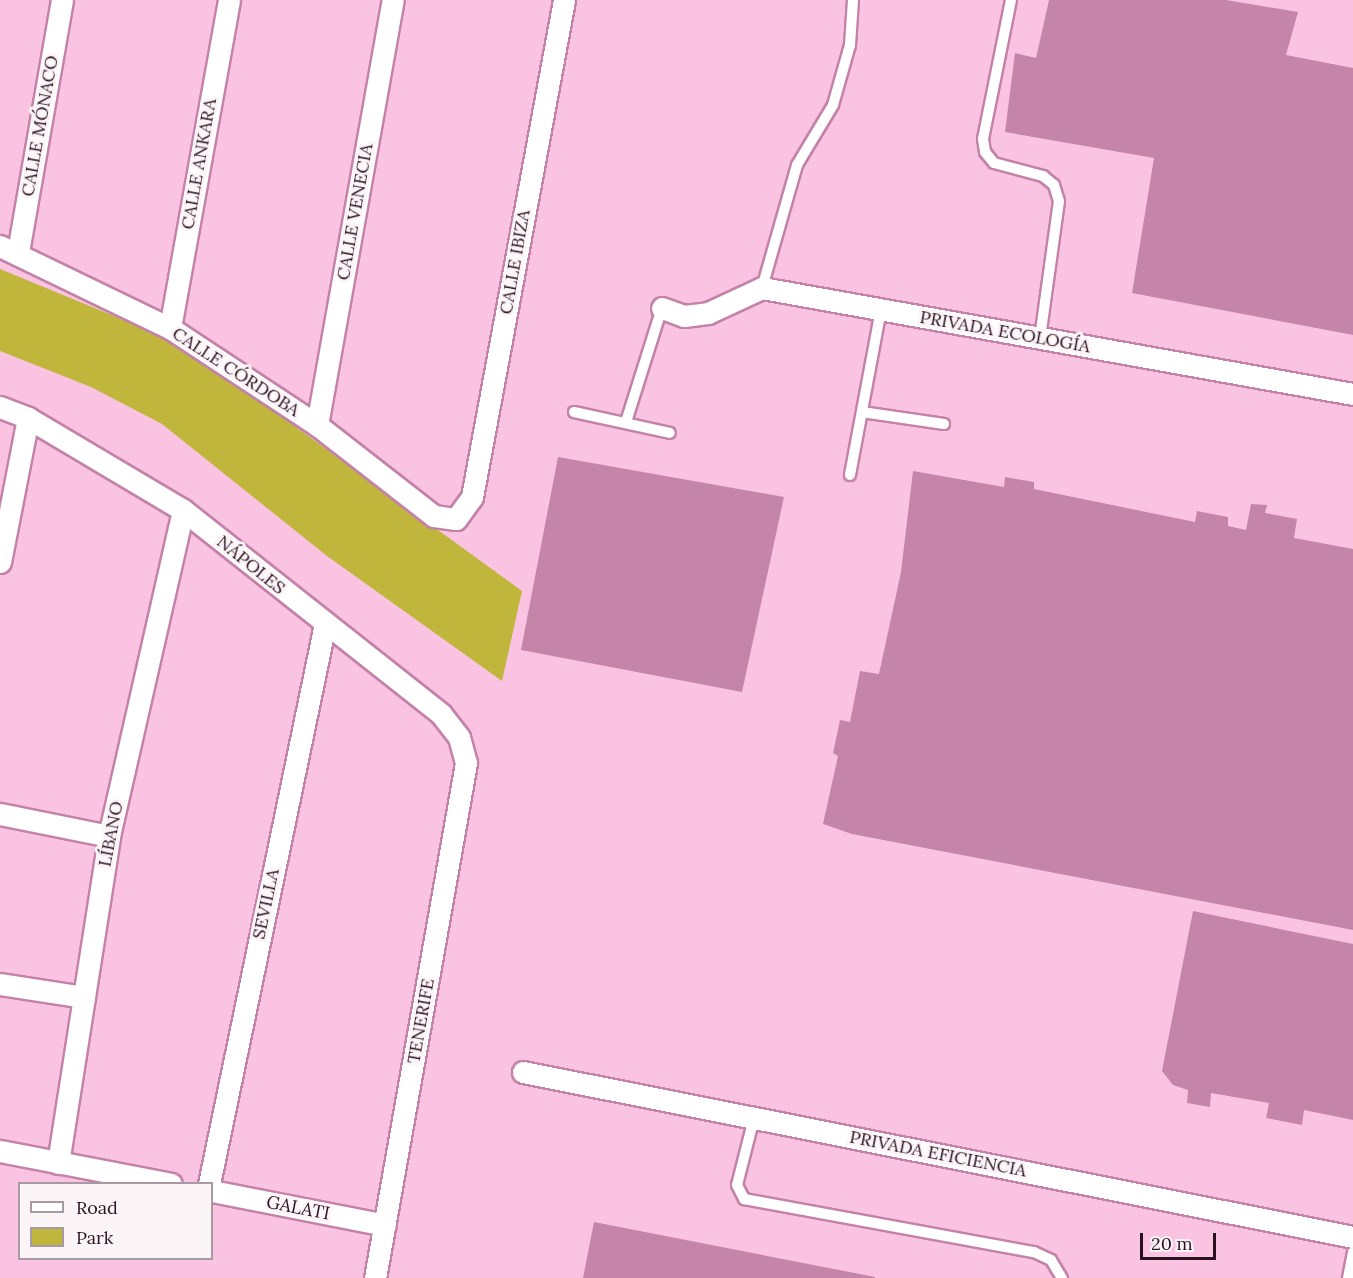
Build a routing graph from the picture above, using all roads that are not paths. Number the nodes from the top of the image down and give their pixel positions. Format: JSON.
{"nodes":[{"id":1,"x":62,"y":0,"type":"edge"},
{"id":2,"x":229,"y":0,"type":"edge"},
{"id":3,"x":393,"y":0,"type":"edge"},
{"id":4,"x":564,"y":0,"type":"edge"},
{"id":5,"x":853,"y":0,"type":"edge"},
{"id":6,"x":1011,"y":0,"type":"edge"},
{"id":7,"x":9,"y":249,"type":"edge"},
{"id":8,"x":762,"y":288,"type":"junction"},
{"id":9,"x":662,"y":308,"type":"joint"},
{"id":10,"x":881,"y":309,"type":"junction"},
{"id":11,"x":170,"y":328,"type":"junction"},
{"id":12,"x":1040,"y":338,"type":"junction"},
{"id":13,"x":1353,"y":394,"type":"edge"},
{"id":14,"x":0,"y":407,"type":"edge"},
{"id":15,"x":574,"y":411,"type":"dead end"},
{"id":16,"x":862,"y":412,"type":"junction"},
{"id":17,"x":28,"y":418,"type":"junction"},
{"id":18,"x":626,"y":422,"type":"junction"},
{"id":19,"x":944,"y":424,"type":"dead end"},
{"id":20,"x":317,"y":425,"type":"junction"},
{"id":21,"x":670,"y":434,"type":"dead end"},
{"id":22,"x":850,"y":475,"type":"dead end"},
{"id":23,"x":183,"y":510,"type":"junction"},
{"id":24,"x":456,"y":519,"type":"joint"},
{"id":25,"x":0,"y":562,"type":"edge"},
{"id":26,"x":325,"y":624,"type":"junction"},
{"id":27,"x":466,"y":763,"type":"joint"},
{"id":28,"x":0,"y":814,"type":"edge"},
{"id":29,"x":109,"y":836,"type":"junction"},
{"id":30,"x":0,"y":984,"type":"edge"},
{"id":31,"x":84,"y":998,"type":"junction"},
{"id":32,"x":523,"y":1072,"type":"dead end"},
{"id":33,"x":754,"y":1118,"type":"junction"},
{"id":34,"x":0,"y":1151,"type":"edge"},
{"id":35,"x":58,"y":1163,"type":"junction"},
{"id":36,"x":160,"y":1182,"type":"edge"},
{"id":37,"x":209,"y":1182,"type":"edge"},
{"id":38,"x":213,"y":1191,"type":"edge"},
{"id":39,"x":385,"y":1225,"type":"junction"},
{"id":40,"x":1353,"y":1236,"type":"edge"},
{"id":41,"x":1353,"y":1252,"type":"edge"},
{"id":42,"x":375,"y":1278,"type":"edge"},
{"id":43,"x":1062,"y":1278,"type":"edge"},
{"id":44,"x":1348,"y":1278,"type":"edge"}],
"edges":[{"from":1,"to":7,"type":"street","name":"CALLE MÓNACO"},
{"from":2,"to":11,"type":"street","name":"CALLE ANKARA"},
{"from":3,"to":20,"type":"street","name":"CALLE VENECIA"},
{"from":4,"to":24,"type":"street","name":"CALLE IBIZA"},
{"from":5,"to":8,"type":"lane"},
{"from":6,"to":12,"type":"lane"},
{"from":7,"to":11,"type":"street","name":"CALLE CÓRDOBA"},
{"from":8,"to":9,"type":"street"},
{"from":8,"to":10,"type":"street","name":"PRIVADA ECOLOGÍA"},
{"from":9,"to":18,"type":"lane"},
{"from":10,"to":12,"type":"street","name":"PRIVADA ECOLOGÍA"},
{"from":10,"to":16,"type":"lane"},
{"from":11,"to":20,"type":"street","name":"CALLE CÓRDOBA"},
{"from":12,"to":13,"type":"street","name":"PRIVADA ECOLOGÍA"},
{"from":14,"to":17,"type":"street","name":"NÁPOLES"},
{"from":15,"to":18,"type":"lane"},
{"from":16,"to":19,"type":"lane"},
{"from":16,"to":22,"type":"lane"},
{"from":17,"to":23,"type":"street","name":"NÁPOLES"},
{"from":17,"to":25,"type":"street"},
{"from":18,"to":21,"type":"lane"},
{"from":20,"to":24,"type":"street","name":"CALLE CÓRDOBA"},
{"from":23,"to":26,"type":"street","name":"NÁPOLES"},
{"from":23,"to":29,"type":"street","name":"LÍBANO"},
{"from":26,"to":27,"type":"street","name":"NÁPOLES"},
{"from":26,"to":37,"type":"street","name":"SEVILLA"},
{"from":27,"to":39,"type":"street","name":"TENERIFE"},
{"from":28,"to":29,"type":"street"},
{"from":29,"to":31,"type":"street","name":"LÍBANO"},
{"from":30,"to":31,"type":"street"},
{"from":31,"to":35,"type":"street","name":"LÍBANO"},
{"from":32,"to":33,"type":"street","name":"PRIVADA EFICIENCIA"},
{"from":33,"to":40,"type":"street","name":"PRIVADA EFICIENCIA"},
{"from":33,"to":43,"type":"lane"},
{"from":34,"to":35,"type":"street"},
{"from":35,"to":36,"type":"street"},
{"from":38,"to":39,"type":"street","name":"GALATI"},
{"from":39,"to":42,"type":"street","name":"TENERIFE"},
{"from":41,"to":44,"type":"lane"}]}
